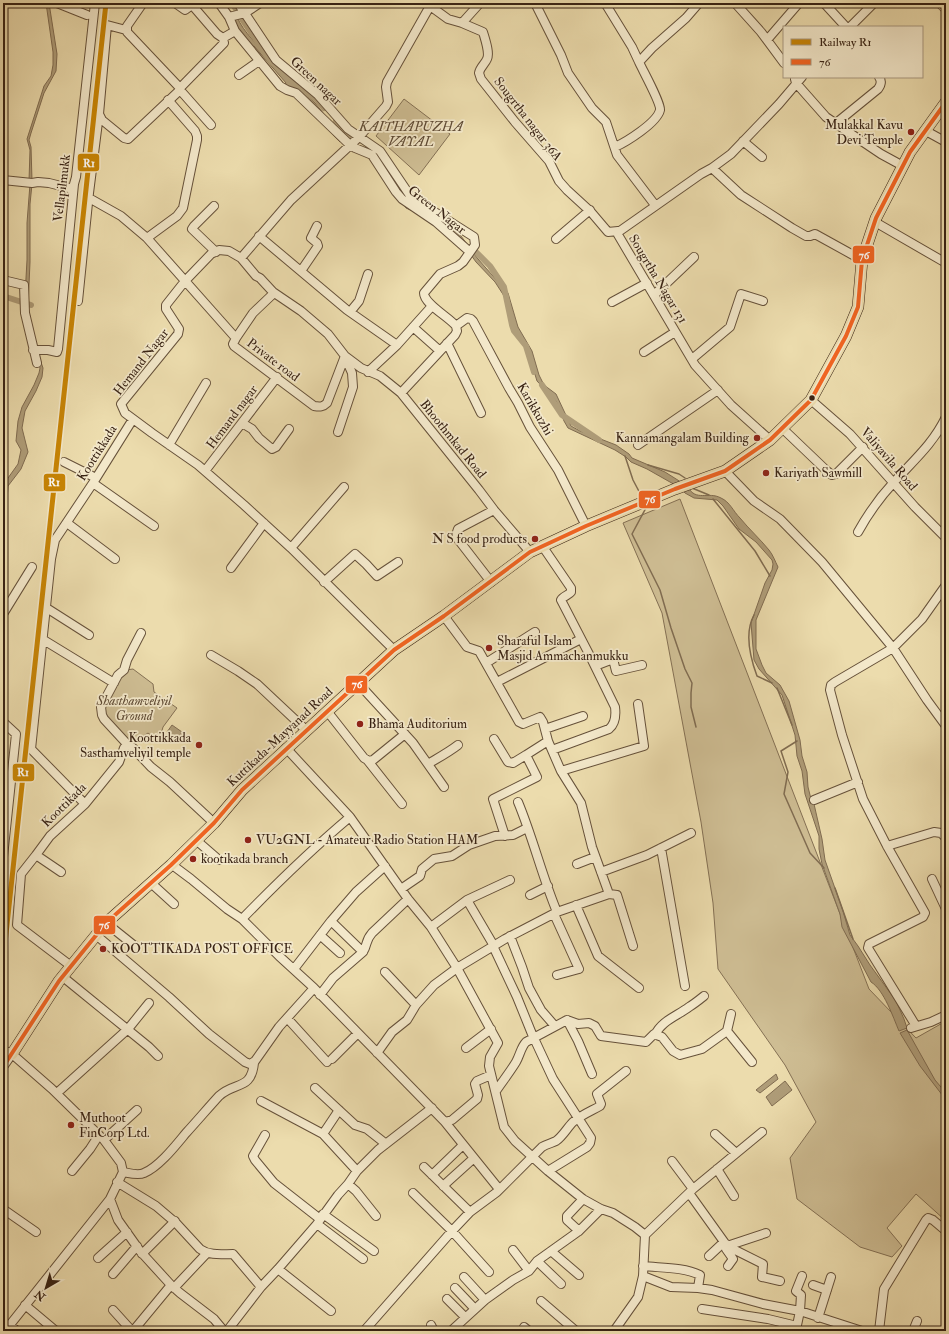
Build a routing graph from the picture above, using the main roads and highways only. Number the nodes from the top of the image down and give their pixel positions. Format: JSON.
{"nodes":[{"id":1,"x":941,"y":3,"type":"edge"},
{"id":2,"x":946,"y":8,"type":"edge"},
{"id":3,"x":946,"y":102,"type":"edge"},
{"id":4,"x":7,"y":1052,"type":"edge"}],
"edges":[{"from":1,"to":2,"type":"main road"},
{"from":3,"to":4,"type":"main road","name":"Kuttikada-Mayyanad Road"}]}
